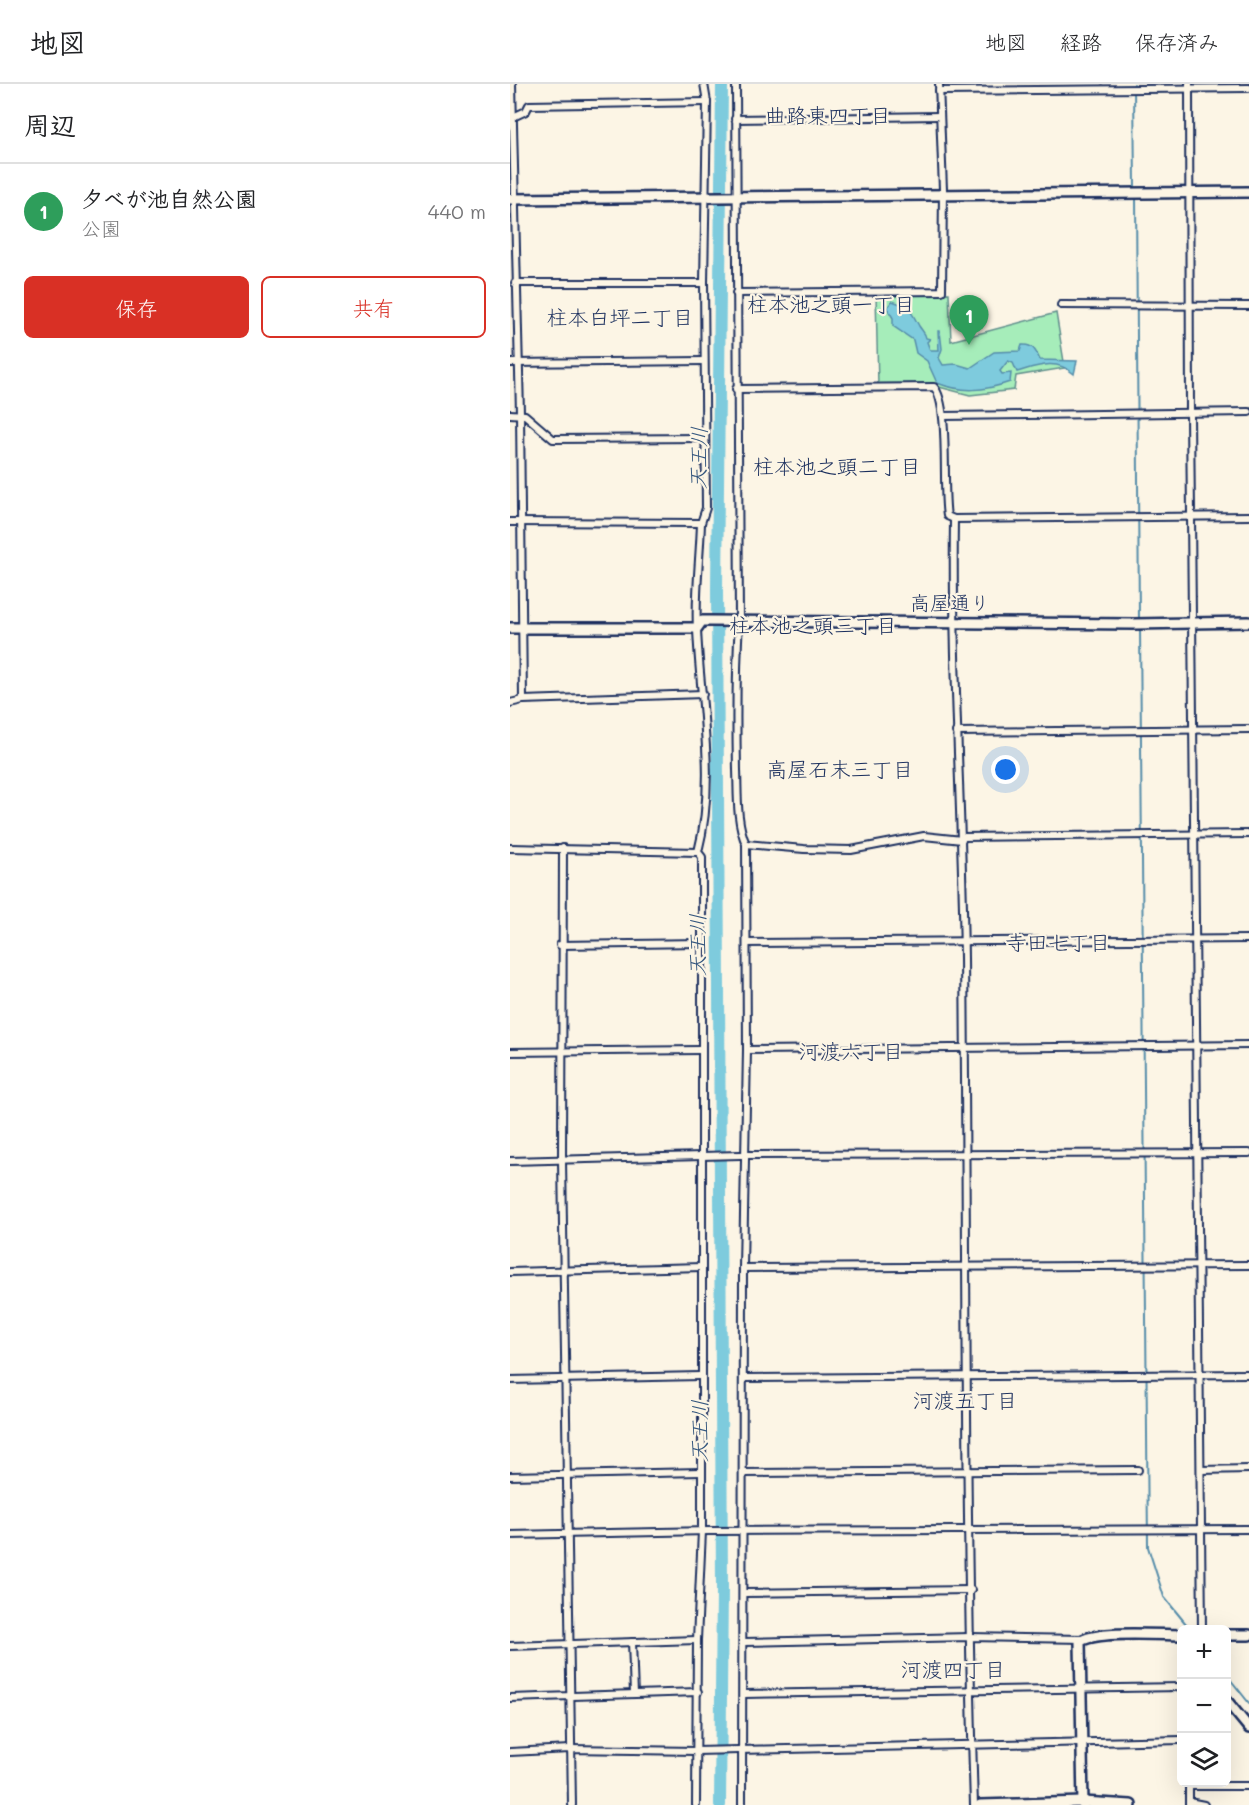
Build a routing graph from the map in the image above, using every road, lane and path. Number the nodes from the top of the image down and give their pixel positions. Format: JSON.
{"nodes":[{"id":1,"x":512,"y":84,"type":"edge"},
{"id":2,"x":704,"y":84,"type":"edge"},
{"id":3,"x":736,"y":84,"type":"edge"},
{"id":4,"x":1189,"y":86,"type":"edge"},
{"id":5,"x":939,"y":88,"type":"edge"},
{"id":6,"x":1249,"y":88,"type":"edge"},
{"id":7,"x":706,"y":102,"type":"junction"},
{"id":8,"x":940,"y":116,"type":"junction"},
{"id":9,"x":511,"y":118,"type":"edge"},
{"id":10,"x":735,"y":119,"type":"junction"},
{"id":11,"x":1249,"y":192,"type":"edge"},
{"id":12,"x":1189,"y":193,"type":"junction"},
{"id":13,"x":941,"y":195,"type":"junction"},
{"id":14,"x":708,"y":196,"type":"junction"},
{"id":15,"x":734,"y":197,"type":"junction"},
{"id":16,"x":512,"y":199,"type":"edge"},
{"id":17,"x":513,"y":237,"type":"edge"},
{"id":18,"x":516,"y":283,"type":"junction"},
{"id":19,"x":704,"y":283,"type":"junction"},
{"id":20,"x":736,"y":293,"type":"junction"},
{"id":21,"x":1061,"y":305,"type":"dead end"},
{"id":22,"x":1249,"y":306,"type":"edge"},
{"id":23,"x":1189,"y":308,"type":"junction"},
{"id":24,"x":704,"y":361,"type":"junction"},
{"id":25,"x":510,"y":363,"type":"edge"},
{"id":26,"x":519,"y":363,"type":"junction"},
{"id":27,"x":736,"y":389,"type":"junction"},
{"id":28,"x":1249,"y":412,"type":"edge"},
{"id":29,"x":520,"y":413,"type":"junction"},
{"id":30,"x":510,"y":414,"type":"edge"},
{"id":31,"x":1190,"y":414,"type":"junction"},
{"id":32,"x":943,"y":416,"type":"junction"},
{"id":33,"x":704,"y":438,"type":"junction"},
{"id":34,"x":1192,"y":516,"type":"junction"},
{"id":35,"x":1249,"y":516,"type":"edge"},
{"id":36,"x":954,"y":519,"type":"junction"},
{"id":37,"x":510,"y":522,"type":"edge"},
{"id":38,"x":520,"y":522,"type":"junction"},
{"id":39,"x":701,"y":523,"type":"junction"},
{"id":40,"x":735,"y":621,"type":"junction"},
{"id":41,"x":954,"y":621,"type":"junction"},
{"id":42,"x":1193,"y":622,"type":"junction"},
{"id":43,"x":1249,"y":622,"type":"edge"},
{"id":44,"x":510,"y":628,"type":"edge"},
{"id":45,"x":520,"y":628,"type":"junction"},
{"id":46,"x":697,"y":628,"type":"junction"},
{"id":47,"x":703,"y":694,"type":"junction"},
{"id":48,"x":523,"y":700,"type":"junction"},
{"id":49,"x":510,"y":703,"type":"edge"},
{"id":50,"x":1249,"y":729,"type":"edge"},
{"id":51,"x":1194,"y":730,"type":"junction"},
{"id":52,"x":957,"y":732,"type":"junction"},
{"id":53,"x":1249,"y":834,"type":"edge"},
{"id":54,"x":1195,"y":835,"type":"junction"},
{"id":55,"x":962,"y":839,"type":"junction"},
{"id":56,"x":746,"y":844,"type":"junction"},
{"id":57,"x":510,"y":848,"type":"edge"},
{"id":58,"x":562,"y":848,"type":"junction"},
{"id":59,"x":698,"y":852,"type":"junction"},
{"id":60,"x":1249,"y":939,"type":"edge"},
{"id":61,"x":1195,"y":940,"type":"junction"},
{"id":62,"x":701,"y":943,"type":"junction"},
{"id":63,"x":747,"y":943,"type":"junction"},
{"id":64,"x":964,"y":943,"type":"junction"},
{"id":65,"x":560,"y":945,"type":"junction"},
{"id":66,"x":1249,"y":1045,"type":"edge"},
{"id":67,"x":1197,"y":1046,"type":"junction"},
{"id":68,"x":965,"y":1048,"type":"junction"},
{"id":69,"x":562,"y":1050,"type":"junction"},
{"id":70,"x":700,"y":1050,"type":"junction"},
{"id":71,"x":747,"y":1050,"type":"junction"},
{"id":72,"x":510,"y":1052,"type":"edge"},
{"id":73,"x":1249,"y":1153,"type":"edge"},
{"id":74,"x":1198,"y":1154,"type":"junction"},
{"id":75,"x":705,"y":1156,"type":"junction"},
{"id":76,"x":742,"y":1156,"type":"junction"},
{"id":77,"x":966,"y":1156,"type":"junction"},
{"id":78,"x":562,"y":1160,"type":"junction"},
{"id":79,"x":510,"y":1161,"type":"edge"},
{"id":80,"x":1199,"y":1265,"type":"junction"},
{"id":81,"x":1249,"y":1265,"type":"edge"},
{"id":82,"x":702,"y":1267,"type":"junction"},
{"id":83,"x":967,"y":1267,"type":"junction"},
{"id":84,"x":743,"y":1268,"type":"junction"},
{"id":85,"x":510,"y":1272,"type":"edge"},
{"id":86,"x":563,"y":1272,"type":"junction"},
{"id":87,"x":1200,"y":1374,"type":"junction"},
{"id":88,"x":1249,"y":1374,"type":"edge"},
{"id":89,"x":700,"y":1376,"type":"junction"},
{"id":90,"x":968,"y":1376,"type":"junction"},
{"id":91,"x":745,"y":1378,"type":"junction"},
{"id":92,"x":510,"y":1380,"type":"edge"},
{"id":93,"x":564,"y":1380,"type":"junction"},
{"id":94,"x":1249,"y":1469,"type":"edge"},
{"id":95,"x":1138,"y":1470,"type":"dead end"},
{"id":96,"x":1201,"y":1470,"type":"junction"},
{"id":97,"x":701,"y":1472,"type":"junction"},
{"id":98,"x":969,"y":1472,"type":"junction"},
{"id":99,"x":744,"y":1473,"type":"junction"},
{"id":100,"x":566,"y":1475,"type":"junction"},
{"id":101,"x":510,"y":1476,"type":"edge"},
{"id":102,"x":1201,"y":1529,"type":"junction"},
{"id":103,"x":1249,"y":1529,"type":"edge"},
{"id":104,"x":705,"y":1531,"type":"junction"},
{"id":105,"x":970,"y":1531,"type":"junction"},
{"id":106,"x":741,"y":1532,"type":"junction"},
{"id":107,"x":510,"y":1535,"type":"edge"},
{"id":108,"x":567,"y":1535,"type":"junction"},
{"id":109,"x":971,"y":1590,"type":"junction"},
{"id":110,"x":744,"y":1593,"type":"junction"},
{"id":111,"x":1202,"y":1625,"type":"edge"},
{"id":112,"x":1231,"y":1635,"type":"edge"},
{"id":113,"x":1249,"y":1635,"type":"edge"},
{"id":114,"x":970,"y":1637,"type":"junction"},
{"id":115,"x":1177,"y":1638,"type":"edge"},
{"id":116,"x":1084,"y":1639,"type":"junction"},
{"id":117,"x":697,"y":1640,"type":"junction"},
{"id":118,"x":632,"y":1642,"type":"junction"},
{"id":119,"x":744,"y":1642,"type":"junction"},
{"id":120,"x":570,"y":1644,"type":"junction"},
{"id":121,"x":510,"y":1646,"type":"edge"},
{"id":122,"x":1177,"y":1687,"type":"edge"},
{"id":123,"x":1080,"y":1689,"type":"junction"},
{"id":124,"x":971,"y":1691,"type":"junction"},
{"id":125,"x":699,"y":1692,"type":"junction"},
{"id":126,"x":634,"y":1694,"type":"junction"},
{"id":127,"x":744,"y":1694,"type":"junction"},
{"id":128,"x":570,"y":1696,"type":"junction"},
{"id":129,"x":510,"y":1698,"type":"edge"},
{"id":130,"x":1231,"y":1705,"type":"edge"},
{"id":131,"x":1249,"y":1728,"type":"edge"},
{"id":132,"x":1177,"y":1740,"type":"edge"},
{"id":133,"x":1081,"y":1742,"type":"junction"},
{"id":134,"x":972,"y":1745,"type":"junction"},
{"id":135,"x":570,"y":1749,"type":"junction"},
{"id":136,"x":741,"y":1750,"type":"junction"},
{"id":137,"x":696,"y":1751,"type":"junction"},
{"id":138,"x":510,"y":1752,"type":"edge"},
{"id":139,"x":1231,"y":1785,"type":"edge"},
{"id":140,"x":1249,"y":1786,"type":"edge"},
{"id":141,"x":1189,"y":1787,"type":"edge"},
{"id":142,"x":1189,"y":1803,"type":"edge"},
{"id":143,"x":1083,"y":1804,"type":"edge"},
{"id":144,"x":572,"y":1805,"type":"edge"},
{"id":145,"x":696,"y":1805,"type":"edge"},
{"id":146,"x":742,"y":1805,"type":"edge"},
{"id":147,"x":975,"y":1805,"type":"edge"},
{"id":148,"x":980,"y":1805,"type":"edge"},
{"id":149,"x":1131,"y":1805,"type":"edge"},
{"id":150,"x":1204,"y":1805,"type":"edge"}],
"edges":[{"from":1,"to":9,"type":"street"},
{"from":2,"to":7,"type":"street"},
{"from":3,"to":10,"type":"street"},
{"from":4,"to":5,"type":"street"},
{"from":4,"to":6,"type":"street"},
{"from":4,"to":12,"type":"street"},
{"from":5,"to":8,"type":"street"},
{"from":7,"to":9,"type":"street"},
{"from":7,"to":14,"type":"street"},
{"from":8,"to":10,"type":"street"},
{"from":8,"to":13,"type":"street"},
{"from":9,"to":16,"type":"street"},
{"from":10,"to":15,"type":"street"},
{"from":11,"to":12,"type":"street"},
{"from":12,"to":13,"type":"street"},
{"from":12,"to":23,"type":"street"},
{"from":13,"to":15,"type":"street"},
{"from":13,"to":20,"type":"street"},
{"from":14,"to":15,"type":"street"},
{"from":14,"to":16,"type":"street"},
{"from":14,"to":19,"type":"street"},
{"from":15,"to":20,"type":"street"},
{"from":16,"to":17,"type":"street"},
{"from":17,"to":18,"type":"street"},
{"from":18,"to":19,"type":"street"},
{"from":18,"to":26,"type":"street"},
{"from":19,"to":24,"type":"street"},
{"from":20,"to":27,"type":"street"},
{"from":21,"to":23,"type":"street"},
{"from":22,"to":23,"type":"street"},
{"from":23,"to":31,"type":"street"},
{"from":24,"to":26,"type":"street"},
{"from":24,"to":33,"type":"street"},
{"from":25,"to":26,"type":"street"},
{"from":26,"to":29,"type":"street"},
{"from":27,"to":32,"type":"street"},
{"from":27,"to":40,"type":"street"},
{"from":28,"to":31,"type":"street"},
{"from":29,"to":30,"type":"street"},
{"from":29,"to":33,"type":"street"},
{"from":29,"to":38,"type":"street"},
{"from":31,"to":32,"type":"street"},
{"from":31,"to":34,"type":"street"},
{"from":32,"to":36,"type":"street"},
{"from":33,"to":39,"type":"street"},
{"from":34,"to":35,"type":"street"},
{"from":34,"to":36,"type":"street"},
{"from":34,"to":42,"type":"street"},
{"from":36,"to":41,"type":"street"},
{"from":37,"to":38,"type":"street"},
{"from":38,"to":39,"type":"street"},
{"from":38,"to":45,"type":"street"},
{"from":39,"to":46,"type":"street"},
{"from":40,"to":41,"type":"street","name":"高屋通り"},
{"from":40,"to":46,"type":"street","name":"高屋通り"},
{"from":40,"to":56,"type":"street"},
{"from":41,"to":42,"type":"street","name":"高屋通り"},
{"from":41,"to":52,"type":"street"},
{"from":42,"to":43,"type":"street","name":"高屋通り"},
{"from":42,"to":51,"type":"street"},
{"from":44,"to":45,"type":"street"},
{"from":45,"to":46,"type":"street"},
{"from":45,"to":48,"type":"street"},
{"from":46,"to":47,"type":"street"},
{"from":47,"to":48,"type":"street"},
{"from":47,"to":59,"type":"street"},
{"from":48,"to":49,"type":"street"},
{"from":50,"to":51,"type":"street"},
{"from":51,"to":52,"type":"street"},
{"from":51,"to":54,"type":"street"},
{"from":52,"to":55,"type":"street"},
{"from":53,"to":54,"type":"street"},
{"from":54,"to":55,"type":"street"},
{"from":54,"to":61,"type":"street"},
{"from":55,"to":56,"type":"street"},
{"from":55,"to":64,"type":"street"},
{"from":56,"to":63,"type":"street"},
{"from":57,"to":58,"type":"street"},
{"from":58,"to":59,"type":"street"},
{"from":58,"to":65,"type":"street"},
{"from":59,"to":62,"type":"street"},
{"from":60,"to":61,"type":"street"},
{"from":61,"to":64,"type":"street"},
{"from":61,"to":67,"type":"street"},
{"from":62,"to":65,"type":"street"},
{"from":62,"to":70,"type":"street"},
{"from":63,"to":64,"type":"street"},
{"from":63,"to":71,"type":"street"},
{"from":64,"to":68,"type":"street"},
{"from":65,"to":69,"type":"street"},
{"from":66,"to":67,"type":"street"},
{"from":67,"to":68,"type":"street"},
{"from":67,"to":74,"type":"street"},
{"from":68,"to":71,"type":"street"},
{"from":68,"to":77,"type":"street"},
{"from":69,"to":70,"type":"street"},
{"from":69,"to":72,"type":"street"},
{"from":69,"to":78,"type":"street"},
{"from":70,"to":75,"type":"street"},
{"from":71,"to":76,"type":"street"},
{"from":73,"to":74,"type":"street"},
{"from":74,"to":77,"type":"street"},
{"from":74,"to":80,"type":"street"},
{"from":75,"to":76,"type":"street"},
{"from":75,"to":78,"type":"street"},
{"from":75,"to":82,"type":"street"},
{"from":76,"to":77,"type":"street"},
{"from":76,"to":84,"type":"street"},
{"from":77,"to":83,"type":"street"},
{"from":78,"to":79,"type":"street"},
{"from":78,"to":86,"type":"street"},
{"from":80,"to":81,"type":"street"},
{"from":80,"to":83,"type":"street"},
{"from":80,"to":87,"type":"street"},
{"from":82,"to":86,"type":"street"},
{"from":82,"to":89,"type":"street"},
{"from":83,"to":84,"type":"street"},
{"from":83,"to":90,"type":"street"},
{"from":84,"to":91,"type":"street"},
{"from":85,"to":86,"type":"street"},
{"from":86,"to":93,"type":"street"},
{"from":87,"to":88,"type":"street"},
{"from":87,"to":90,"type":"street"},
{"from":87,"to":96,"type":"street"},
{"from":89,"to":93,"type":"street"},
{"from":89,"to":97,"type":"street"},
{"from":90,"to":91,"type":"street"},
{"from":90,"to":98,"type":"street"},
{"from":91,"to":99,"type":"street"},
{"from":92,"to":93,"type":"street"},
{"from":93,"to":100,"type":"street"},
{"from":94,"to":96,"type":"street"},
{"from":95,"to":98,"type":"street"},
{"from":96,"to":102,"type":"street"},
{"from":97,"to":100,"type":"street"},
{"from":97,"to":104,"type":"street"},
{"from":98,"to":99,"type":"street"},
{"from":98,"to":105,"type":"street"},
{"from":99,"to":106,"type":"street"},
{"from":100,"to":101,"type":"street"},
{"from":100,"to":108,"type":"street"},
{"from":102,"to":103,"type":"street"},
{"from":102,"to":105,"type":"street"},
{"from":102,"to":111,"type":"street"},
{"from":104,"to":106,"type":"street"},
{"from":104,"to":108,"type":"street"},
{"from":104,"to":117,"type":"street"},
{"from":105,"to":106,"type":"street"},
{"from":105,"to":109,"type":"street"},
{"from":106,"to":110,"type":"street"},
{"from":107,"to":108,"type":"street"},
{"from":108,"to":120,"type":"street"},
{"from":109,"to":110,"type":"street"},
{"from":109,"to":114,"type":"street"},
{"from":110,"to":119,"type":"street"},
{"from":112,"to":113,"type":"street"},
{"from":114,"to":116,"type":"street"},
{"from":114,"to":119,"type":"street"},
{"from":114,"to":124,"type":"street"},
{"from":115,"to":116,"type":"street"},
{"from":116,"to":123,"type":"street"},
{"from":117,"to":118,"type":"street"},
{"from":117,"to":125,"type":"street"},
{"from":118,"to":120,"type":"street"},
{"from":118,"to":126,"type":"street"},
{"from":119,"to":127,"type":"street"},
{"from":120,"to":121,"type":"street"},
{"from":120,"to":128,"type":"street"},
{"from":122,"to":123,"type":"street"},
{"from":123,"to":124,"type":"street"},
{"from":123,"to":133,"type":"street"},
{"from":124,"to":127,"type":"street"},
{"from":124,"to":134,"type":"street"},
{"from":125,"to":126,"type":"street"},
{"from":125,"to":137,"type":"street"},
{"from":126,"to":128,"type":"street"},
{"from":127,"to":136,"type":"street"},
{"from":128,"to":129,"type":"street"},
{"from":128,"to":135,"type":"street"},
{"from":130,"to":131,"type":"street"},
{"from":132,"to":133,"type":"street"},
{"from":133,"to":134,"type":"street"},
{"from":133,"to":143,"type":"street"},
{"from":134,"to":136,"type":"street"},
{"from":134,"to":147,"type":"street"},
{"from":135,"to":137,"type":"street"},
{"from":135,"to":138,"type":"street"},
{"from":135,"to":144,"type":"street"},
{"from":136,"to":137,"type":"street"},
{"from":136,"to":146,"type":"street"},
{"from":137,"to":145,"type":"street"},
{"from":139,"to":140,"type":"street"},
{"from":141,"to":142,"type":"street"},
{"from":142,"to":150,"type":"street"},
{"from":143,"to":148,"type":"street"},
{"from":143,"to":149,"type":"street"}]}
